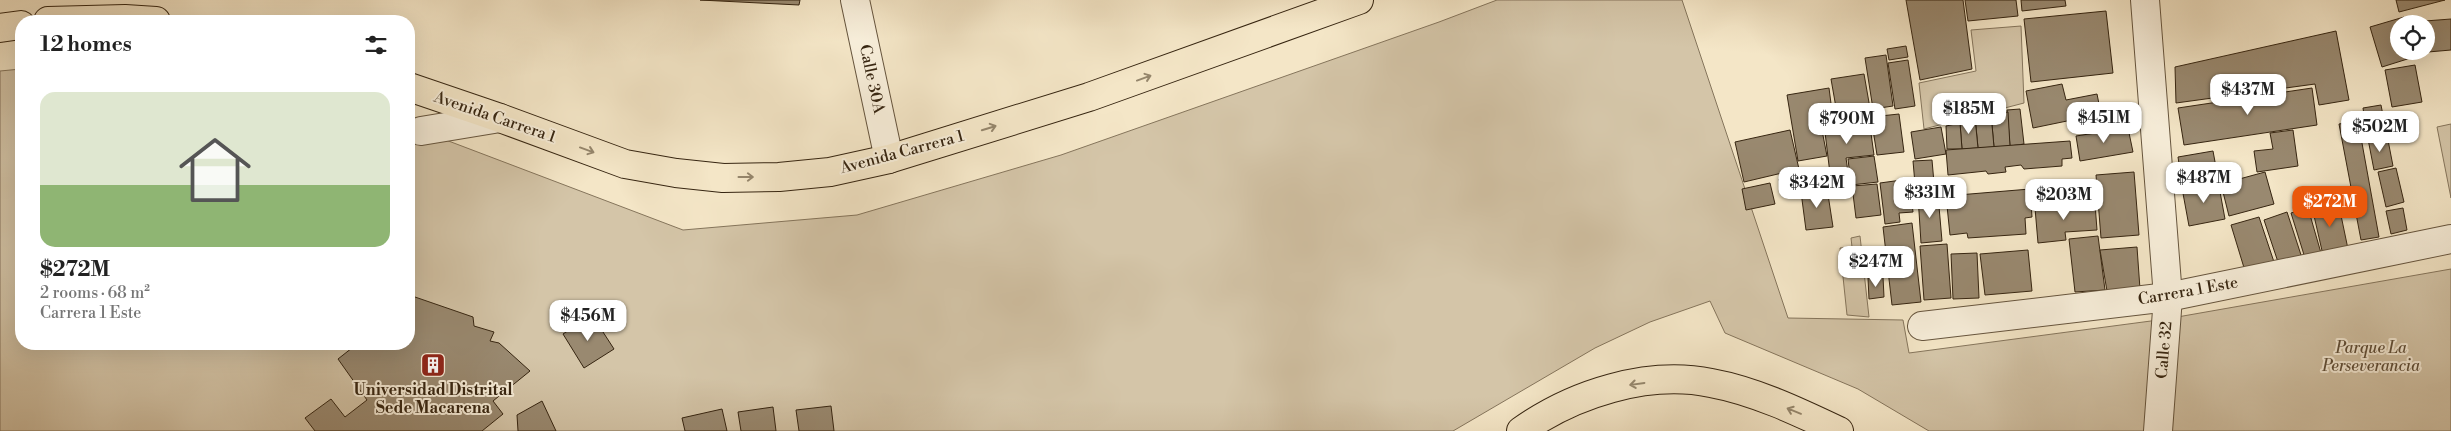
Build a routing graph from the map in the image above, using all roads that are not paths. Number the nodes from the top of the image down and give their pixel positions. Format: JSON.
{"nodes":[{"id":1,"x":855,"y":0,"type":"edge"},
{"id":2,"x":1358,"y":0,"type":"edge"},
{"id":3,"x":2145,"y":0,"type":"edge"},
{"id":4,"x":15,"y":26,"type":"edge"},
{"id":5,"x":0,"y":28,"type":"edge"},
{"id":6,"x":415,"y":89,"type":"edge"},
{"id":7,"x":500,"y":118,"type":"junction"},
{"id":8,"x":421,"y":130,"type":"dead end"},
{"id":9,"x":889,"y":159,"type":"junction"},
{"id":10,"x":2451,"y":239,"type":"edge"},
{"id":11,"x":2168,"y":297,"type":"junction"},
{"id":12,"x":1922,"y":326,"type":"dead end"},
{"id":13,"x":1521,"y":431,"type":"edge"},
{"id":14,"x":1839,"y":431,"type":"edge"},
{"id":15,"x":2158,"y":431,"type":"edge"}],
"edges":[{"from":1,"to":9,"type":"street","name":"Calle 30A"},
{"from":9,"to":2,"type":"main road","name":"Avenida Carrera 1","one_way":true},
{"from":3,"to":11,"type":"street","name":"Calle 32"},
{"from":4,"to":5,"type":"main road"},
{"from":6,"to":7,"type":"main road","name":"Avenida Carrera 1"},
{"from":7,"to":8,"type":"street"},
{"from":7,"to":9,"type":"main road","name":"Avenida Carrera 1","one_way":true},
{"from":10,"to":11,"type":"street","name":"Carrera 1 Este"},
{"from":11,"to":12,"type":"street","name":"Carrera 1 Este"},
{"from":11,"to":15,"type":"street","name":"Calle 32"},
{"from":14,"to":13,"type":"main road","one_way":true}]}
